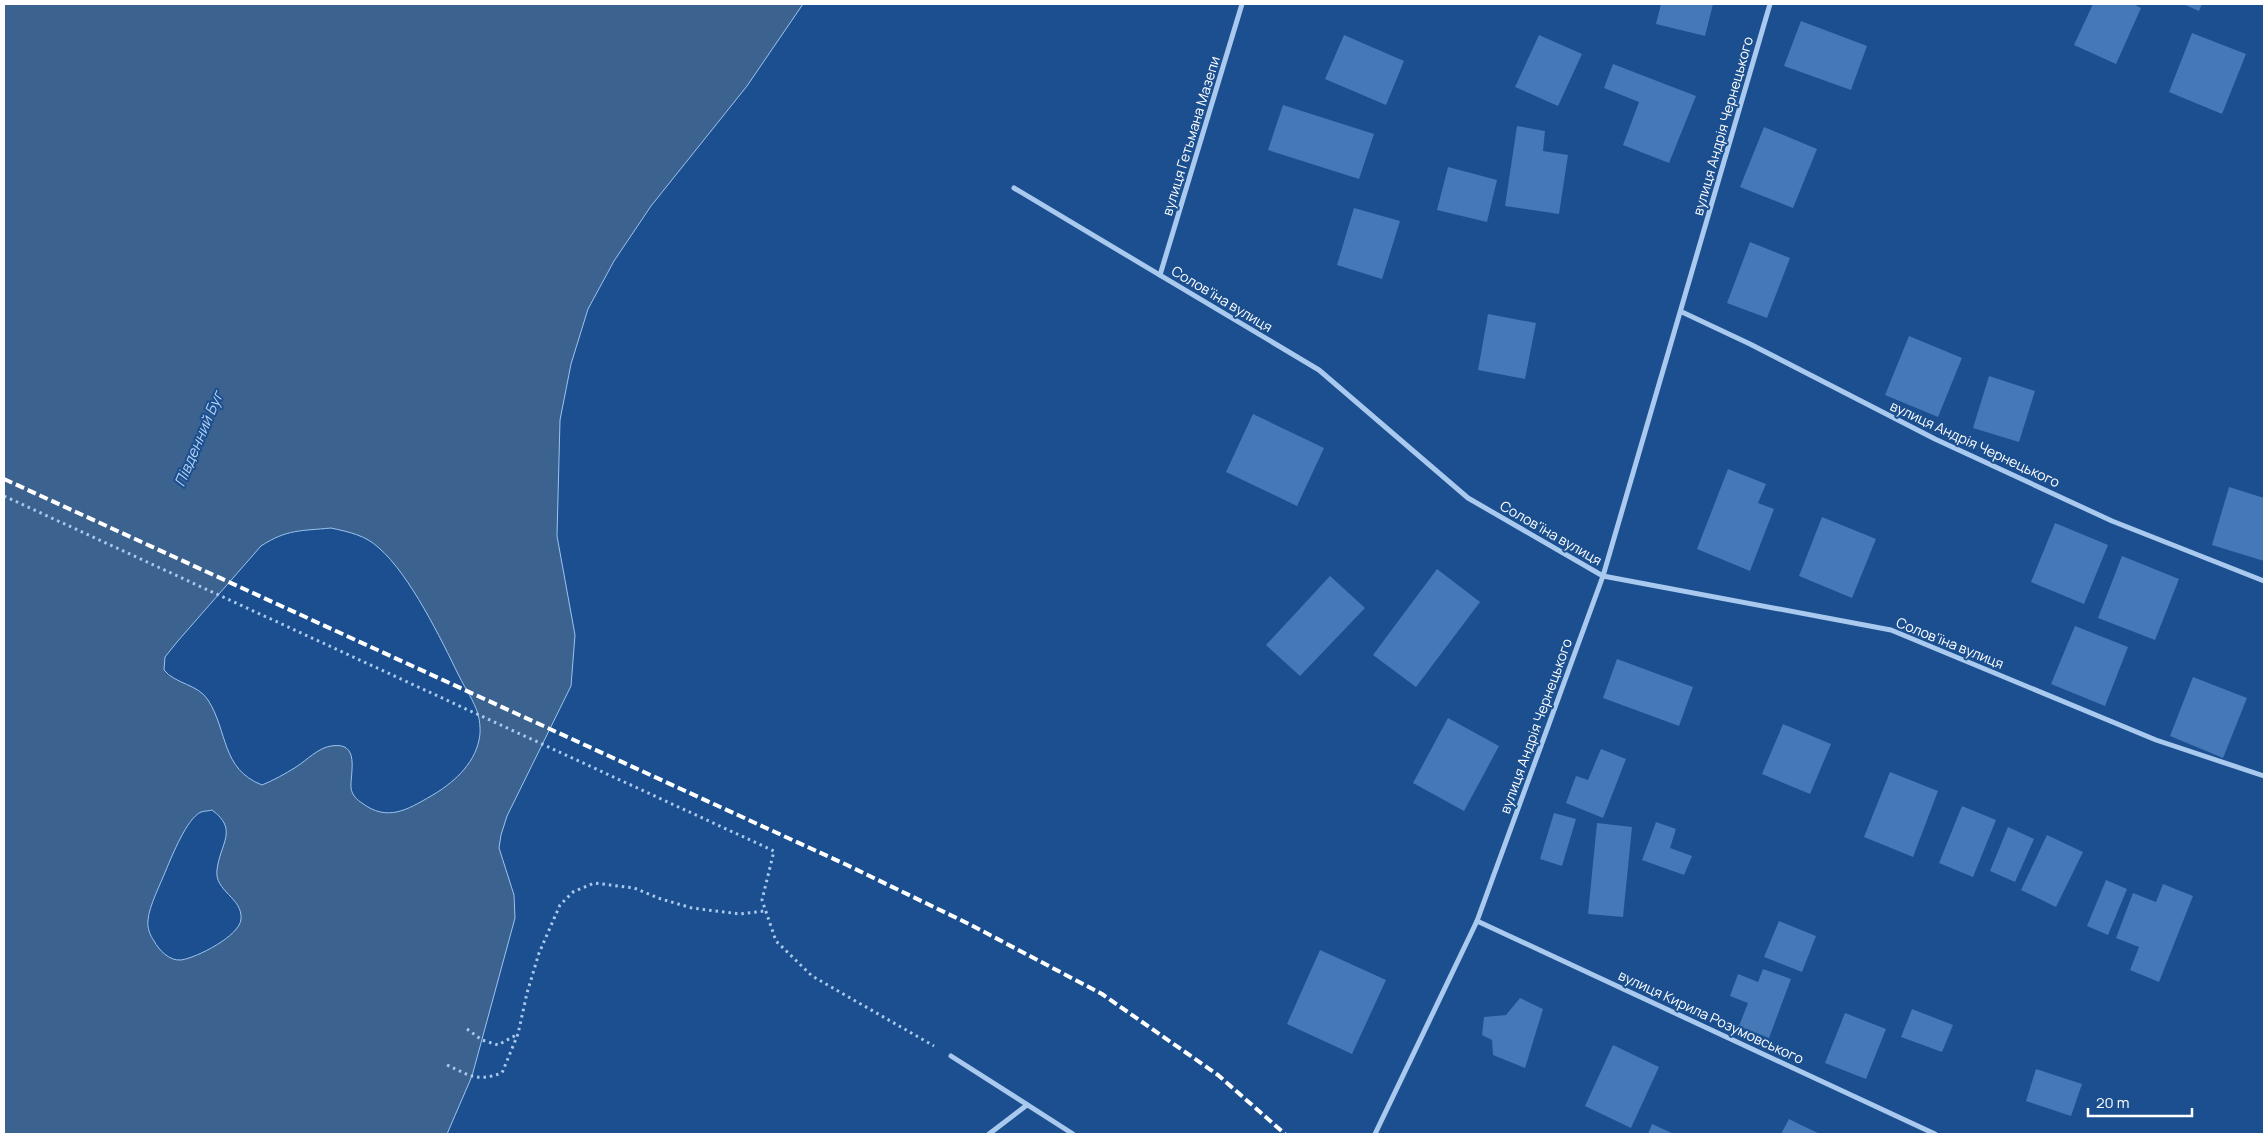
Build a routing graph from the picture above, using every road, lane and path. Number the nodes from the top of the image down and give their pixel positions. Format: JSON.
{"nodes":[{"id":1,"x":1242,"y":4,"type":"edge"},
{"id":2,"x":1770,"y":4,"type":"edge"},
{"id":3,"x":1014,"y":188,"type":"dead end"},
{"id":4,"x":1160,"y":275,"type":"junction"},
{"id":5,"x":1682,"y":312,"type":"junction"},
{"id":6,"x":4,"y":496,"type":"edge"},
{"id":7,"x":1603,"y":576,"type":"junction"},
{"id":8,"x":2264,"y":581,"type":"edge"},
{"id":9,"x":2264,"y":776,"type":"edge"},
{"id":10,"x":764,"y":911,"type":"junction"},
{"id":11,"x":1477,"y":921,"type":"junction"},
{"id":12,"x":467,"y":1028,"type":"dead end"},
{"id":13,"x":518,"y":1034,"type":"junction"},
{"id":14,"x":951,"y":1056,"type":"joint"},
{"id":15,"x":447,"y":1065,"type":"dead end"},
{"id":16,"x":1027,"y":1105,"type":"junction"},
{"id":17,"x":989,"y":1134,"type":"edge"},
{"id":18,"x":1072,"y":1134,"type":"edge"},
{"id":19,"x":1375,"y":1134,"type":"edge"},
{"id":20,"x":1935,"y":1134,"type":"edge"}],
"edges":[{"from":1,"to":4,"type":"street","name":"вулиця Гетьмана Мазепи"},
{"from":2,"to":5,"type":"street","name":"вулиця Андрія Чернецького"},
{"from":3,"to":4,"type":"street","name":"Солов'їна вулиця"},
{"from":4,"to":7,"type":"street","name":"Солов'їна вулиця"},
{"from":5,"to":7,"type":"street","name":"вулиця Андрія Чернецького"},
{"from":5,"to":8,"type":"street","name":"вулиця Андрія Чернецького"},
{"from":6,"to":10,"type":"path"},
{"from":7,"to":9,"type":"street","name":"Солов'їна вулиця"},
{"from":7,"to":11,"type":"street","name":"вулиця Андрія Чернецького"},
{"from":10,"to":13,"type":"path"},
{"from":10,"to":14,"type":"path"},
{"from":11,"to":19,"type":"street","name":"вулиця Андрія Чернецького"},
{"from":11,"to":20,"type":"street","name":"вулиця Кирила Розумовського"},
{"from":12,"to":13,"type":"path"},
{"from":13,"to":15,"type":"path"},
{"from":14,"to":16,"type":"street"},
{"from":16,"to":17,"type":"street"},
{"from":16,"to":18,"type":"street"}]}
